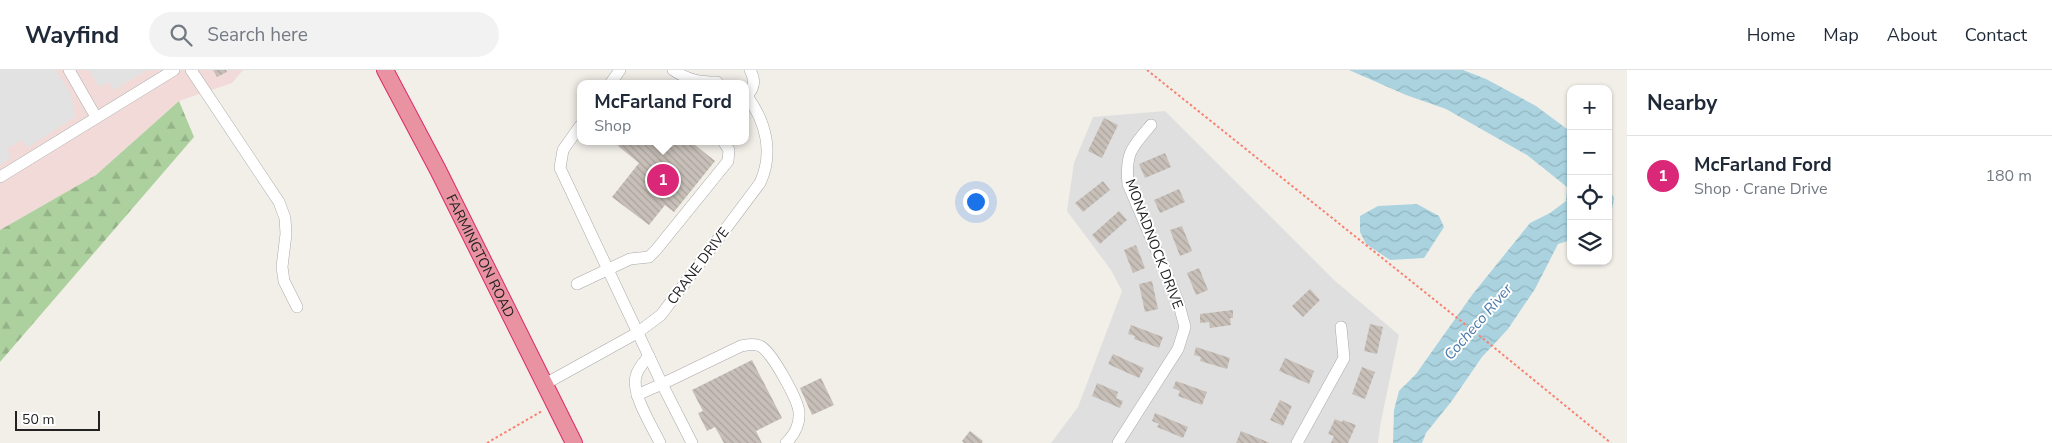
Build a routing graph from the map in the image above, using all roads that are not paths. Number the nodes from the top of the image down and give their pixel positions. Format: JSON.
{"nodes":[{"id":1,"x":69,"y":70,"type":"edge"},
{"id":2,"x":174,"y":70,"type":"edge"},
{"id":3,"x":191,"y":70,"type":"edge"},
{"id":4,"x":386,"y":70,"type":"edge"},
{"id":5,"x":673,"y":70,"type":"edge"},
{"id":6,"x":750,"y":70,"type":"edge"},
{"id":7,"x":682,"y":80,"type":"edge"},
{"id":8,"x":749,"y":93,"type":"edge"},
{"id":9,"x":749,"y":102,"type":"edge"},
{"id":10,"x":96,"y":117,"type":"junction"},
{"id":11,"x":1151,"y":124,"type":"dead end"},
{"id":12,"x":577,"y":130,"type":"edge"},
{"id":13,"x":726,"y":145,"type":"edge"},
{"id":14,"x":0,"y":177,"type":"edge"},
{"id":15,"x":607,"y":270,"type":"junction"},
{"id":16,"x":578,"y":284,"type":"dead end"},
{"id":17,"x":297,"y":307,"type":"dead end"},
{"id":18,"x":1341,"y":327,"type":"dead end"},
{"id":19,"x":637,"y":333,"type":"junction"},
{"id":20,"x":649,"y":356,"type":"junction"},
{"id":21,"x":545,"y":384,"type":"junction"},
{"id":22,"x":662,"y":384,"type":"junction"},
{"id":23,"x":637,"y":395,"type":"junction"},
{"id":24,"x":574,"y":443,"type":"edge"},
{"id":25,"x":660,"y":443,"type":"edge"},
{"id":26,"x":692,"y":443,"type":"edge"},
{"id":27,"x":786,"y":443,"type":"edge"},
{"id":28,"x":1118,"y":443,"type":"edge"},
{"id":29,"x":1297,"y":443,"type":"edge"}],
"edges":[{"from":1,"to":10,"type":"street"},
{"from":2,"to":10,"type":"street"},
{"from":3,"to":17,"type":"street"},
{"from":4,"to":21,"type":"highway","name":"FARMINGTON ROAD"},
{"from":5,"to":7,"type":"street"},
{"from":6,"to":8,"type":"street","name":"CRANE DRIVE"},
{"from":9,"to":19,"type":"street","name":"CRANE DRIVE"},
{"from":10,"to":14,"type":"street"},
{"from":11,"to":28,"type":"street","name":"MONADNOCK DRIVE"},
{"from":12,"to":15,"type":"street"},
{"from":13,"to":15,"type":"street"},
{"from":15,"to":16,"type":"street"},
{"from":15,"to":19,"type":"street"},
{"from":18,"to":29,"type":"street"},
{"from":19,"to":20,"type":"street"},
{"from":19,"to":21,"type":"street","name":"CRANE DRIVE"},
{"from":20,"to":22,"type":"street"},
{"from":20,"to":23,"type":"street"},
{"from":21,"to":24,"type":"highway","name":"FARMINGTON ROAD"},
{"from":22,"to":23,"type":"street"},
{"from":22,"to":26,"type":"street"},
{"from":22,"to":27,"type":"street"},
{"from":23,"to":25,"type":"street"}]}
